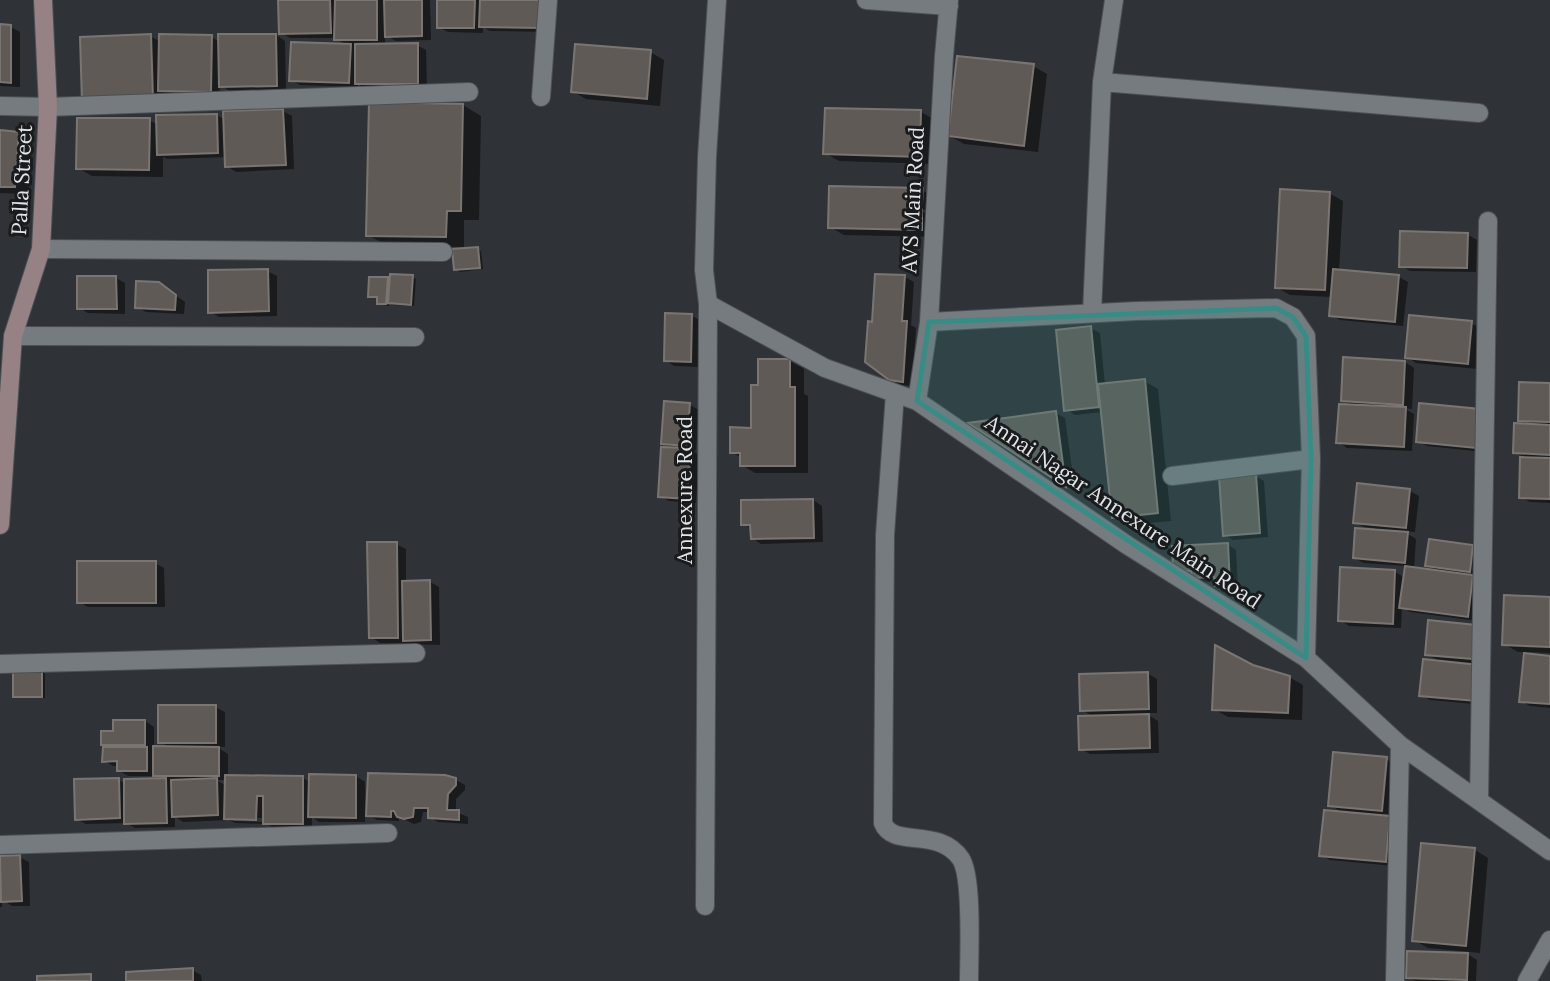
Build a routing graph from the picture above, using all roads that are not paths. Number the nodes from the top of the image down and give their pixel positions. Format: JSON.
{"nodes":[{"id":1,"x":43,"y":0,"type":"edge"},
{"id":2,"x":548,"y":0,"type":"edge"},
{"id":3,"x":717,"y":0,"type":"edge"},
{"id":4,"x":866,"y":0,"type":"edge"},
{"id":5,"x":1114,"y":0,"type":"edge"},
{"id":6,"x":949,"y":3,"type":"edge"},
{"id":7,"x":1102,"y":82,"type":"junction"},
{"id":8,"x":469,"y":92,"type":"dead end"},
{"id":9,"x":541,"y":97,"type":"dead end"},
{"id":10,"x":0,"y":106,"type":"edge"},
{"id":11,"x":48,"y":107,"type":"junction"},
{"id":12,"x":1479,"y":113,"type":"dead end"},
{"id":13,"x":1488,"y":221,"type":"dead end"},
{"id":14,"x":41,"y":249,"type":"junction"},
{"id":15,"x":443,"y":252,"type":"dead end"},
{"id":16,"x":708,"y":304,"type":"junction"},
{"id":17,"x":1092,"y":313,"type":"junction"},
{"id":18,"x":929,"y":322,"type":"junction"},
{"id":19,"x":13,"y":336,"type":"junction"},
{"id":20,"x":415,"y":337,"type":"dead end"},
{"id":21,"x":895,"y":393,"type":"junction"},
{"id":22,"x":917,"y":401,"type":"junction"},
{"id":23,"x":1311,"y":459,"type":"junction"},
{"id":24,"x":1172,"y":476,"type":"dead end"},
{"id":25,"x":0,"y":525,"type":"edge"},
{"id":26,"x":416,"y":653,"type":"dead end"},
{"id":27,"x":1306,"y":658,"type":"junction"},
{"id":28,"x":0,"y":664,"type":"edge"},
{"id":29,"x":1400,"y":745,"type":"junction"},
{"id":30,"x":1479,"y":801,"type":"junction"},
{"id":31,"x":388,"y":833,"type":"dead end"},
{"id":32,"x":0,"y":845,"type":"edge"},
{"id":33,"x":1550,"y":851,"type":"edge"},
{"id":34,"x":705,"y":906,"type":"dead end"},
{"id":35,"x":1550,"y":940,"type":"edge"},
{"id":36,"x":969,"y":981,"type":"edge"},
{"id":37,"x":1395,"y":981,"type":"edge"},
{"id":38,"x":1527,"y":981,"type":"edge"}],
"edges":[{"from":1,"to":11,"type":"street","name":"Palla Street"},
{"from":2,"to":9,"type":"street"},
{"from":3,"to":16,"type":"street","name":"Annexure Road"},
{"from":4,"to":6,"type":"street"},
{"from":5,"to":7,"type":"street"},
{"from":6,"to":18,"type":"street","name":"AVS Main Road"},
{"from":7,"to":12,"type":"street"},
{"from":7,"to":17,"type":"street"},
{"from":8,"to":11,"type":"street"},
{"from":10,"to":11,"type":"street"},
{"from":11,"to":14,"type":"street","name":"Palla Street"},
{"from":13,"to":30,"type":"street"},
{"from":14,"to":15,"type":"street"},
{"from":14,"to":19,"type":"street","name":"Palla Street"},
{"from":16,"to":21,"type":"street"},
{"from":16,"to":34,"type":"street","name":"Annexure Road"},
{"from":17,"to":18,"type":"street"},
{"from":17,"to":23,"type":"street"},
{"from":18,"to":22,"type":"street","name":"AVS Main Road"},
{"from":19,"to":20,"type":"street"},
{"from":19,"to":25,"type":"street","name":"Palla Street"},
{"from":21,"to":22,"type":"street"},
{"from":21,"to":36,"type":"street"},
{"from":22,"to":27,"type":"street","name":"Annai Nagar Annexure Main Road"},
{"from":23,"to":24,"type":"street"},
{"from":23,"to":27,"type":"street"},
{"from":26,"to":28,"type":"street"},
{"from":27,"to":29,"type":"street","name":"Annai Nagar Annexure Main Road"},
{"from":29,"to":30,"type":"street","name":"Annai Nagar Annexure Main Road"},
{"from":29,"to":37,"type":"street"},
{"from":30,"to":33,"type":"street","name":"Annai Nagar Annexure Main Road"},
{"from":31,"to":32,"type":"street"},
{"from":35,"to":38,"type":"street"}]}
